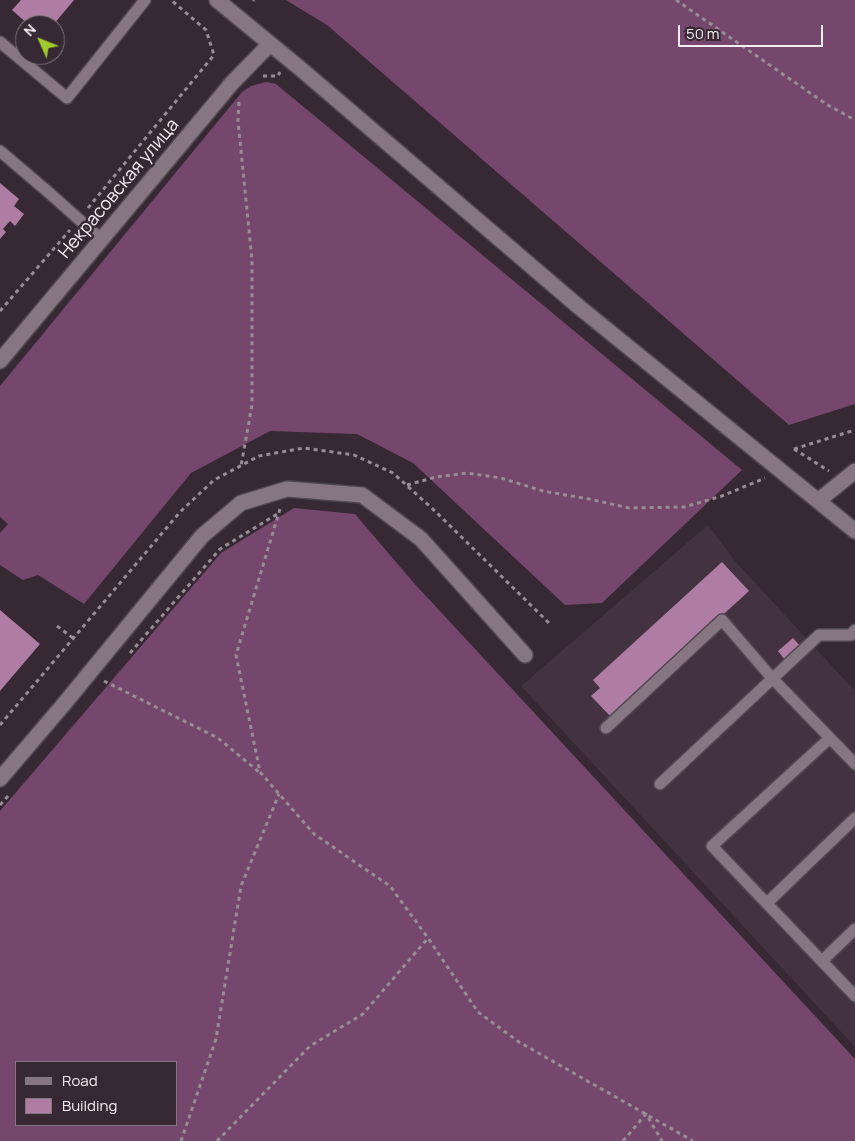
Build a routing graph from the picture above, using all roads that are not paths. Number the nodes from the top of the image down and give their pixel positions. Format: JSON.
{"nodes":[{"id":1,"x":145,"y":0,"type":"edge"},
{"id":2,"x":216,"y":0,"type":"edge"},
{"id":3,"x":0,"y":42,"type":"edge"},
{"id":4,"x":270,"y":44,"type":"junction"},
{"id":5,"x":0,"y":152,"type":"edge"},
{"id":6,"x":101,"y":239,"type":"junction"},
{"id":7,"x":0,"y":361,"type":"edge"},
{"id":8,"x":855,"y":471,"type":"edge"},
{"id":9,"x":818,"y":501,"type":"junction"},
{"id":10,"x":855,"y":531,"type":"edge"},
{"id":11,"x":855,"y":630,"type":"edge"},
{"id":12,"x":525,"y":655,"type":"dead end"},
{"id":13,"x":772,"y":678,"type":"junction"},
{"id":14,"x":606,"y":728,"type":"dead end"},
{"id":15,"x":830,"y":738,"type":"junction"},
{"id":16,"x":855,"y":764,"type":"edge"},
{"id":17,"x":0,"y":779,"type":"edge"},
{"id":18,"x":660,"y":784,"type":"dead end"},
{"id":19,"x":855,"y":818,"type":"edge"},
{"id":20,"x":767,"y":903,"type":"junction"},
{"id":21,"x":855,"y":929,"type":"edge"},
{"id":22,"x":822,"y":961,"type":"junction"},
{"id":23,"x":855,"y":996,"type":"edge"}],
"edges":[{"from":1,"to":3,"type":"lane"},
{"from":2,"to":4,"type":"street"},
{"from":4,"to":6,"type":"street","name":"Некрасовская улица"},
{"from":4,"to":9,"type":"street"},
{"from":5,"to":6,"type":"lane"},
{"from":6,"to":7,"type":"street","name":"Некрасовская улица"},
{"from":8,"to":9,"type":"street"},
{"from":9,"to":10,"type":"street"},
{"from":11,"to":13,"type":"lane"},
{"from":12,"to":17,"type":"street"},
{"from":13,"to":14,"type":"lane"},
{"from":13,"to":15,"type":"lane"},
{"from":13,"to":18,"type":"lane"},
{"from":15,"to":16,"type":"lane"},
{"from":15,"to":20,"type":"lane"},
{"from":19,"to":20,"type":"lane"},
{"from":20,"to":22,"type":"lane"},
{"from":21,"to":22,"type":"lane"},
{"from":22,"to":23,"type":"lane"}]}
